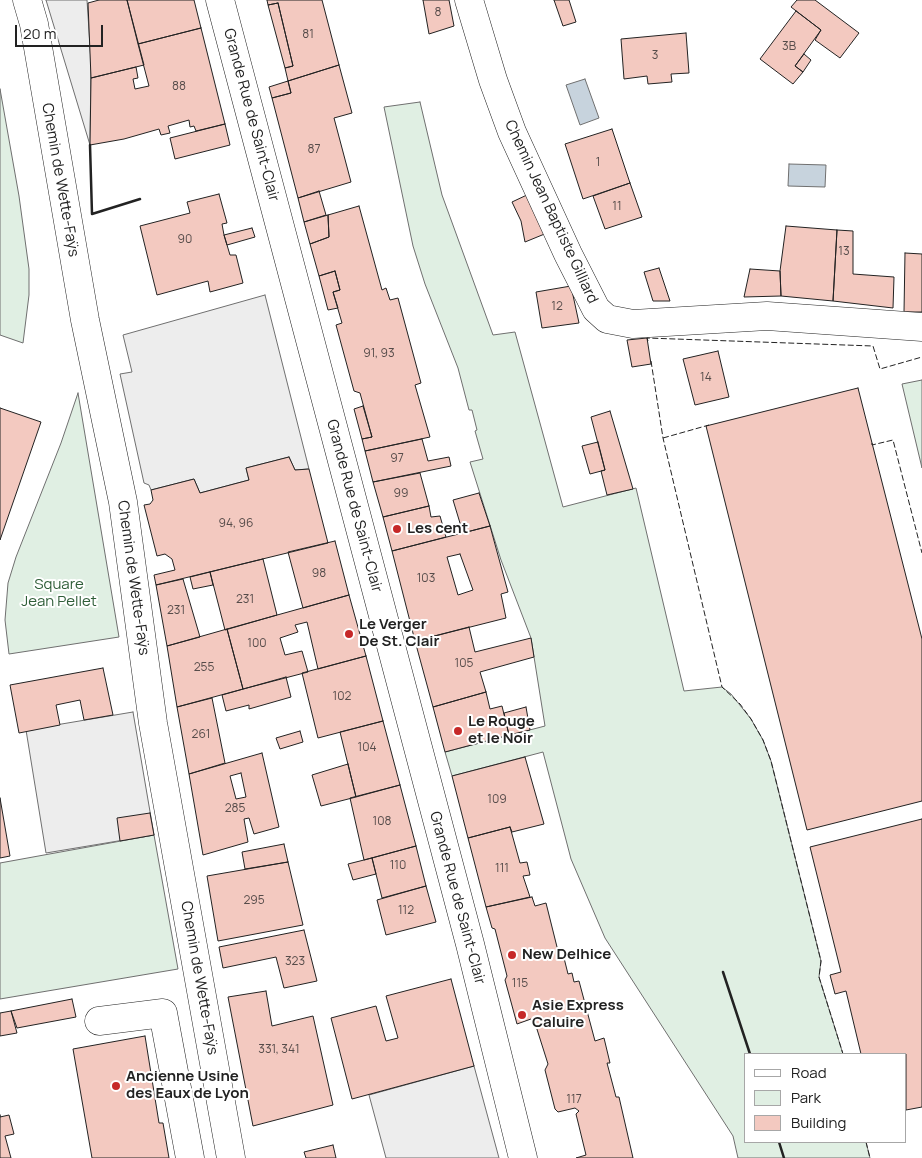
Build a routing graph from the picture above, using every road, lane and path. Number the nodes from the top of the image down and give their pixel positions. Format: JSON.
{"nodes":[{"id":1,"x":26,"y":0,"type":"edge"},
{"id":2,"x":220,"y":0,"type":"edge"},
{"id":3,"x":469,"y":0,"type":"edge"},
{"id":4,"x":922,"y":327,"type":"edge"},
{"id":5,"x":99,"y":1021,"type":"dead end"},
{"id":6,"x":190,"y":1158,"type":"edge"},
{"id":7,"x":231,"y":1158,"type":"edge"},
{"id":8,"x":523,"y":1158,"type":"edge"}],
"edges":[{"from":1,"to":7,"type":"main road","name":"Chemin de Wette-Faÿs"},
{"from":2,"to":8,"type":"main road","name":"Grande Rue de Saint-Clair"},
{"from":3,"to":4,"type":"main road","name":"Chemin Jean Baptiste Gilliard"},
{"from":5,"to":6,"type":"main road"}]}
